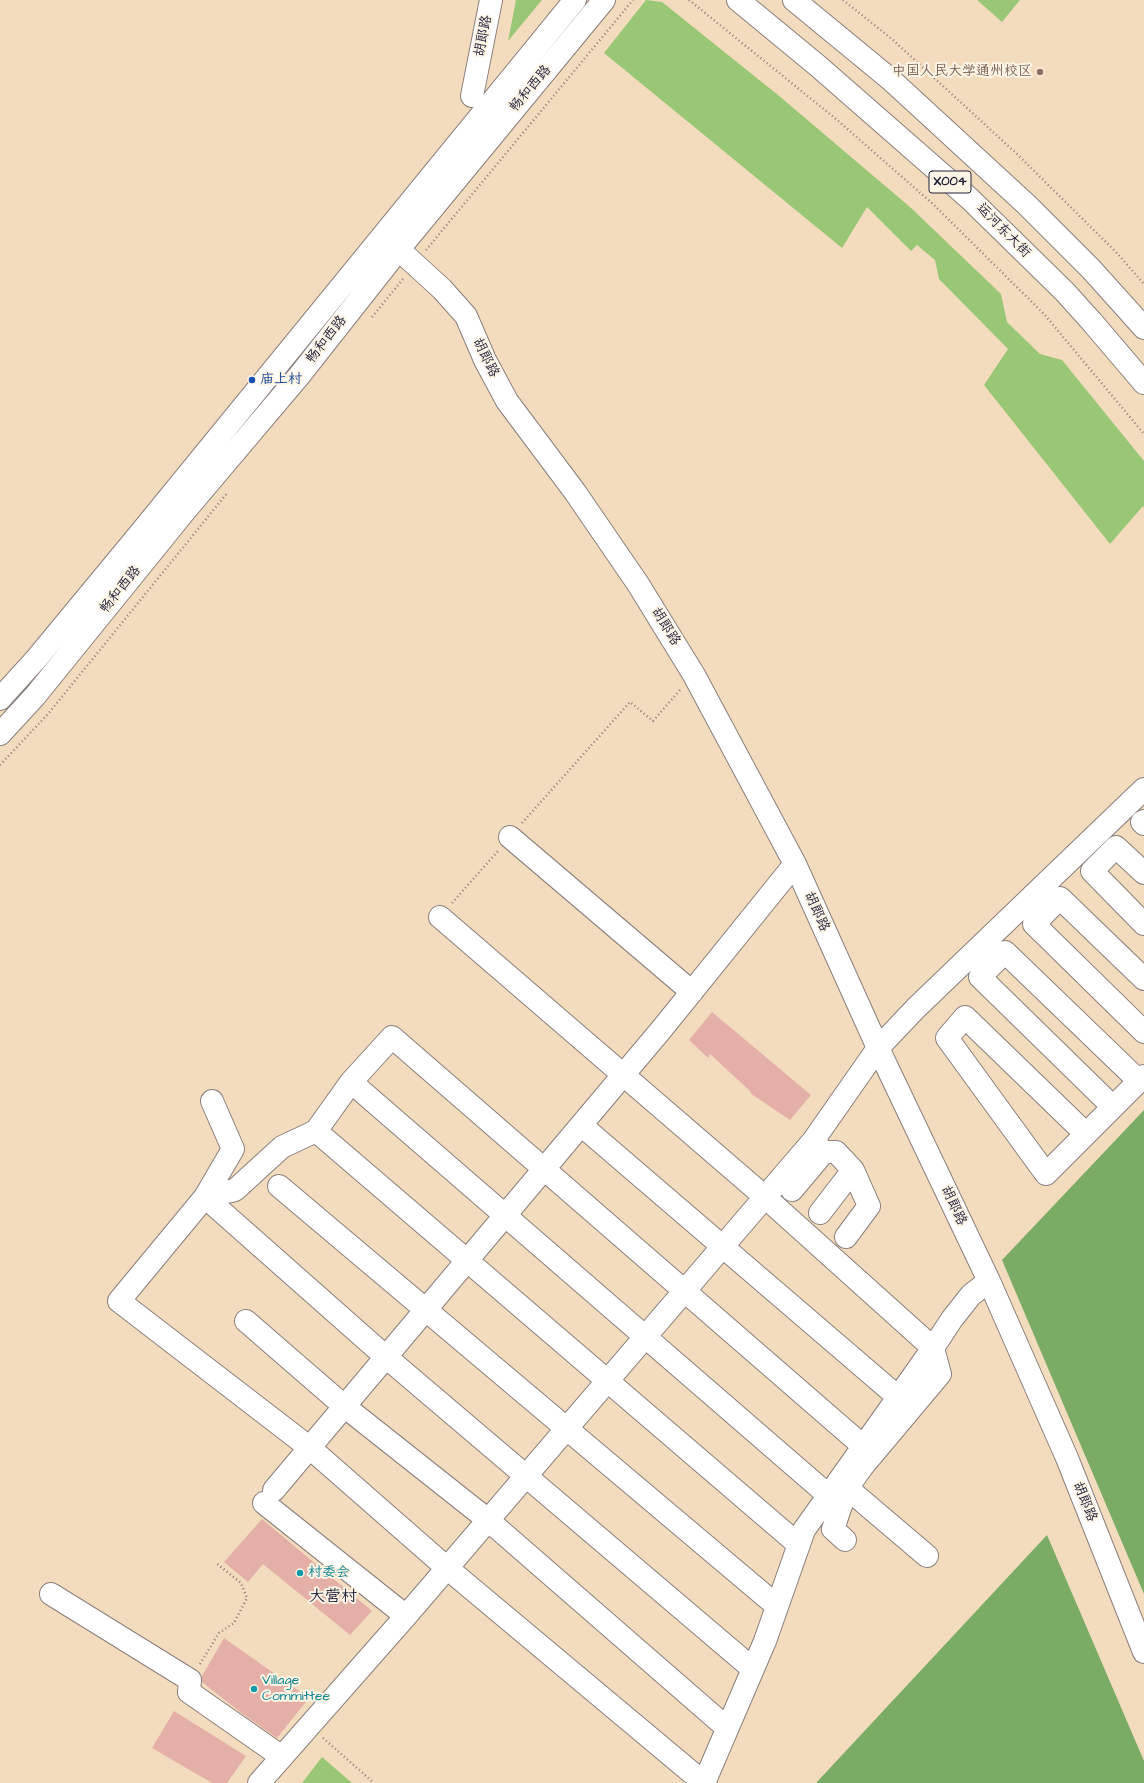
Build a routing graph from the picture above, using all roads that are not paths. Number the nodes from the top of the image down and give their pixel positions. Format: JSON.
{"nodes":[{"id":1,"x":491,"y":0,"type":"edge"},
{"id":2,"x":575,"y":0,"type":"edge"},
{"id":3,"x":604,"y":0,"type":"edge"},
{"id":4,"x":738,"y":0,"type":"edge"},
{"id":5,"x":794,"y":0,"type":"edge"},
{"id":6,"x":472,"y":96,"type":"dead end"},
{"id":7,"x":391,"y":242,"type":"junction"},
{"id":8,"x":1144,"y":328,"type":"edge"},
{"id":9,"x":1144,"y":383,"type":"edge"},
{"id":10,"x":0,"y":699,"type":"edge"},
{"id":11,"x":0,"y":734,"type":"edge"},
{"id":12,"x":1144,"y":789,"type":"edge"},
{"id":13,"x":1144,"y":821,"type":"edge"},
{"id":14,"x":1144,"y":824,"type":"edge"},
{"id":15,"x":510,"y":837,"type":"road end"},
{"id":16,"x":794,"y":864,"type":"junction"},
{"id":17,"x":1144,"y":873,"type":"edge"},
{"id":18,"x":440,"y":917,"type":"road end"},
{"id":19,"x":1144,"y":924,"type":"edge"},
{"id":20,"x":1144,"y":979,"type":"edge"},
{"id":21,"x":692,"y":992,"type":"junction"},
{"id":22,"x":1144,"y":1032,"type":"edge"},
{"id":23,"x":878,"y":1048,"type":"junction"},
{"id":24,"x":623,"y":1075,"type":"junction"},
{"id":25,"x":1141,"y":1078,"type":"edge"},
{"id":26,"x":351,"y":1082,"type":"junction"},
{"id":27,"x":212,"y":1100,"type":"dead end"},
{"id":28,"x":1113,"y":1107,"type":"junction"},
{"id":29,"x":582,"y":1125,"type":"junction"},
{"id":30,"x":316,"y":1130,"type":"junction"},
{"id":31,"x":1086,"y":1134,"type":"junction"},
{"id":32,"x":818,"y":1146,"type":"junction"},
{"id":33,"x":544,"y":1169,"type":"junction"},
{"id":34,"x":853,"y":1170,"type":"junction"},
{"id":35,"x":279,"y":1186,"type":"dead end"},
{"id":36,"x":792,"y":1190,"type":"dead end"},
{"id":37,"x":205,"y":1197,"type":"junction"},
{"id":38,"x":765,"y":1197,"type":"junction"},
{"id":39,"x":820,"y":1213,"type":"dead end"},
{"id":40,"x":505,"y":1215,"type":"junction"},
{"id":41,"x":846,"y":1237,"type":"dead end"},
{"id":42,"x":723,"y":1246,"type":"junction"},
{"id":43,"x":467,"y":1261,"type":"junction"},
{"id":44,"x":989,"y":1281,"type":"junction"},
{"id":45,"x":684,"y":1291,"type":"junction"},
{"id":46,"x":426,"y":1310,"type":"junction"},
{"id":47,"x":246,"y":1321,"type":"dead end"},
{"id":48,"x":645,"y":1337,"type":"junction"},
{"id":49,"x":934,"y":1348,"type":"junction"},
{"id":50,"x":386,"y":1357,"type":"junction"},
{"id":51,"x":607,"y":1380,"type":"junction"},
{"id":52,"x":898,"y":1397,"type":"junction"},
{"id":53,"x":344,"y":1406,"type":"junction"},
{"id":54,"x":566,"y":1428,"type":"junction"},
{"id":55,"x":863,"y":1446,"type":"junction"},
{"id":56,"x":310,"y":1448,"type":"junction"},
{"id":57,"x":525,"y":1477,"type":"junction"},
{"id":58,"x":838,"y":1492,"type":"junction"},
{"id":59,"x":488,"y":1520,"type":"junction"},
{"id":60,"x":845,"y":1540,"type":"dead end"},
{"id":61,"x":799,"y":1545,"type":"junction"},
{"id":62,"x":927,"y":1556,"type":"dead end"},
{"id":63,"x":447,"y":1568,"type":"junction"},
{"id":64,"x":51,"y":1594,"type":"dead end"},
{"id":65,"x":777,"y":1606,"type":"junction"},
{"id":66,"x":406,"y":1616,"type":"junction"},
{"id":67,"x":1144,"y":1652,"type":"edge"},
{"id":68,"x":753,"y":1669,"type":"junction"},
{"id":69,"x":726,"y":1728,"type":"junction"},
{"id":70,"x":282,"y":1757,"type":"junction"},
{"id":71,"x":259,"y":1783,"type":"edge"}],
"edges":[{"from":1,"to":6,"type":"street","name":"胡郎路"},
{"from":2,"to":7,"type":"street","name":"畅和西路"},
{"from":3,"to":7,"type":"street","name":"畅和西路"},
{"from":4,"to":9,"type":"street","name":"运河东大街","number":"X004"},
{"from":5,"to":8,"type":"street","number":"X004"},
{"from":7,"to":10,"type":"street","name":"畅和西路"},
{"from":7,"to":11,"type":"street","name":"畅和西路"},
{"from":7,"to":16,"type":"street","name":"胡郎路"},
{"from":12,"to":23,"type":"street"},
{"from":13,"to":14,"type":"street"},
{"from":15,"to":21,"type":"street"},
{"from":16,"to":21,"type":"street"},
{"from":16,"to":23,"type":"street","name":"胡郎路"},
{"from":17,"to":19,"type":"street"},
{"from":18,"to":24,"type":"street"},
{"from":20,"to":22,"type":"street"},
{"from":21,"to":24,"type":"street"},
{"from":23,"to":32,"type":"street"},
{"from":23,"to":44,"type":"street","name":"胡郎路"},
{"from":24,"to":29,"type":"street"},
{"from":24,"to":38,"type":"street"},
{"from":25,"to":28,"type":"street"},
{"from":25,"to":28,"type":"street"},
{"from":26,"to":30,"type":"street"},
{"from":26,"to":33,"type":"street"},
{"from":26,"to":40,"type":"street"},
{"from":27,"to":37,"type":"street"},
{"from":28,"to":31,"type":"street"},
{"from":29,"to":33,"type":"street"},
{"from":29,"to":42,"type":"street"},
{"from":30,"to":37,"type":"street"},
{"from":30,"to":43,"type":"street"},
{"from":31,"to":31,"type":"street"},
{"from":32,"to":34,"type":"street"},
{"from":32,"to":36,"type":"street"},
{"from":32,"to":38,"type":"street"},
{"from":33,"to":40,"type":"street"},
{"from":33,"to":45,"type":"street"},
{"from":34,"to":39,"type":"street"},
{"from":34,"to":41,"type":"street"},
{"from":35,"to":46,"type":"street"},
{"from":37,"to":50,"type":"street"},
{"from":37,"to":56,"type":"street"},
{"from":38,"to":42,"type":"street"},
{"from":38,"to":49,"type":"street"},
{"from":40,"to":43,"type":"street"},
{"from":40,"to":48,"type":"street"},
{"from":42,"to":45,"type":"street"},
{"from":42,"to":52,"type":"street"},
{"from":43,"to":46,"type":"street"},
{"from":43,"to":51,"type":"street"},
{"from":44,"to":49,"type":"street"},
{"from":44,"to":67,"type":"street","name":"胡郎路"},
{"from":45,"to":48,"type":"street"},
{"from":45,"to":55,"type":"street"},
{"from":46,"to":50,"type":"street"},
{"from":46,"to":54,"type":"street"},
{"from":47,"to":53,"type":"street"},
{"from":48,"to":51,"type":"street"},
{"from":48,"to":58,"type":"street"},
{"from":49,"to":52,"type":"street"},
{"from":49,"to":58,"type":"street"},
{"from":50,"to":53,"type":"street"},
{"from":50,"to":57,"type":"street"},
{"from":51,"to":54,"type":"street"},
{"from":51,"to":61,"type":"street"},
{"from":52,"to":55,"type":"street"},
{"from":53,"to":56,"type":"street"},
{"from":53,"to":59,"type":"street"},
{"from":54,"to":57,"type":"street"},
{"from":54,"to":65,"type":"street"},
{"from":55,"to":58,"type":"street"},
{"from":56,"to":63,"type":"street"},
{"from":56,"to":66,"type":"street"},
{"from":57,"to":59,"type":"street"},
{"from":57,"to":68,"type":"street"},
{"from":58,"to":60,"type":"street"},
{"from":58,"to":61,"type":"street"},
{"from":58,"to":62,"type":"street"},
{"from":59,"to":63,"type":"street"},
{"from":59,"to":69,"type":"street"},
{"from":61,"to":65,"type":"street"},
{"from":63,"to":66,"type":"street"},
{"from":63,"to":69,"type":"street"},
{"from":64,"to":70,"type":"street"},
{"from":65,"to":68,"type":"street"},
{"from":66,"to":70,"type":"street"},
{"from":68,"to":69,"type":"street"},
{"from":70,"to":71,"type":"street"}]}
